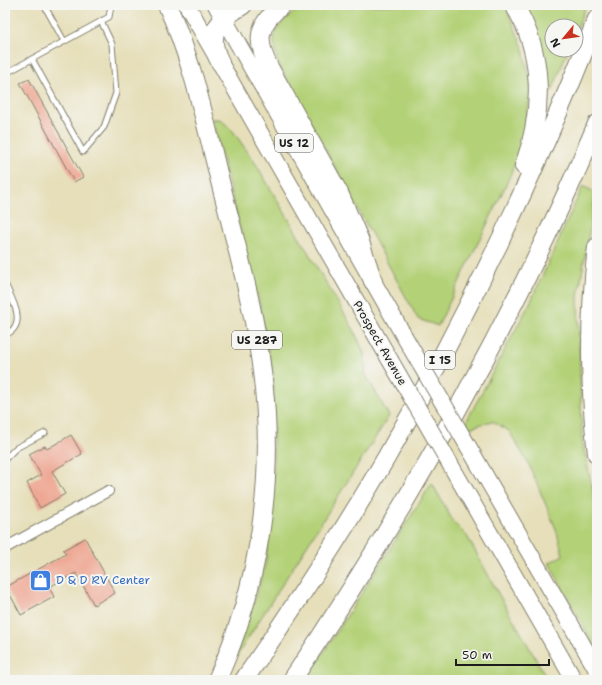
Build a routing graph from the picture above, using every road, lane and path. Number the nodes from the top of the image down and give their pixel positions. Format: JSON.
{"nodes":[{"id":1,"x":44,"y":5,"type":"edge"},
{"id":2,"x":111,"y":5,"type":"edge"},
{"id":3,"x":167,"y":5,"type":"edge"},
{"id":4,"x":187,"y":5,"type":"edge"},
{"id":5,"x":243,"y":5,"type":"edge"},
{"id":6,"x":282,"y":5,"type":"edge"},
{"id":7,"x":514,"y":5,"type":"edge"},
{"id":8,"x":219,"y":11,"type":"edge"},
{"id":9,"x":597,"y":19,"type":"edge"},
{"id":10,"x":101,"y":21,"type":"junction"},
{"id":11,"x":64,"y":42,"type":"junction"},
{"id":12,"x":32,"y":59,"type":"junction"},
{"id":13,"x":220,"y":62,"type":"junction"},
{"id":14,"x":5,"y":69,"type":"edge"},
{"id":15,"x":597,"y":124,"type":"edge"},
{"id":16,"x":597,"y":247,"type":"edge"},
{"id":17,"x":373,"y":281,"type":"junction"},
{"id":18,"x":5,"y":284,"type":"edge"},
{"id":19,"x":472,"y":298,"type":"junction"},
{"id":20,"x":5,"y":335,"type":"edge"},
{"id":21,"x":45,"y":432,"type":"dead end"},
{"id":22,"x":597,"y":454,"type":"edge"},
{"id":23,"x":5,"y":459,"type":"edge"},
{"id":24,"x":108,"y":491,"type":"dead end"},
{"id":25,"x":5,"y":548,"type":"edge"},
{"id":26,"x":597,"y":670,"type":"edge"},
{"id":27,"x":217,"y":680,"type":"edge"},
{"id":28,"x":244,"y":680,"type":"edge"},
{"id":29,"x":292,"y":680,"type":"edge"},
{"id":30,"x":574,"y":680,"type":"edge"}],
"edges":[{"from":1,"to":11,"type":"lane"},
{"from":2,"to":10,"type":"lane"},
{"from":3,"to":27,"type":"highway","number":"US 287"},
{"from":4,"to":13,"type":"highway","name":"Prospect Avenue"},
{"from":5,"to":8,"type":"highway"},
{"from":6,"to":17,"type":"highway"},
{"from":7,"to":19,"type":"highway"},
{"from":8,"to":13,"type":"highway"},
{"from":8,"to":17,"type":"highway","name":"Prospect Avenue","number":"US 12"},
{"from":9,"to":19,"type":"highway","number":"I 15"},
{"from":10,"to":11,"type":"lane"},
{"from":10,"to":12,"type":"lane"},
{"from":11,"to":12,"type":"lane"},
{"from":12,"to":14,"type":"lane"},
{"from":13,"to":30,"type":"highway","name":"Prospect Avenue","bridge":true},
{"from":15,"to":29,"type":"highway"},
{"from":16,"to":22,"type":"highway"},
{"from":17,"to":26,"type":"highway","name":"Prospect Avenue","bridge":true},
{"from":18,"to":20,"type":"lane"},
{"from":19,"to":28,"type":"highway","number":"I 15"},
{"from":21,"to":23,"type":"lane"},
{"from":24,"to":25,"type":"street"}]}
